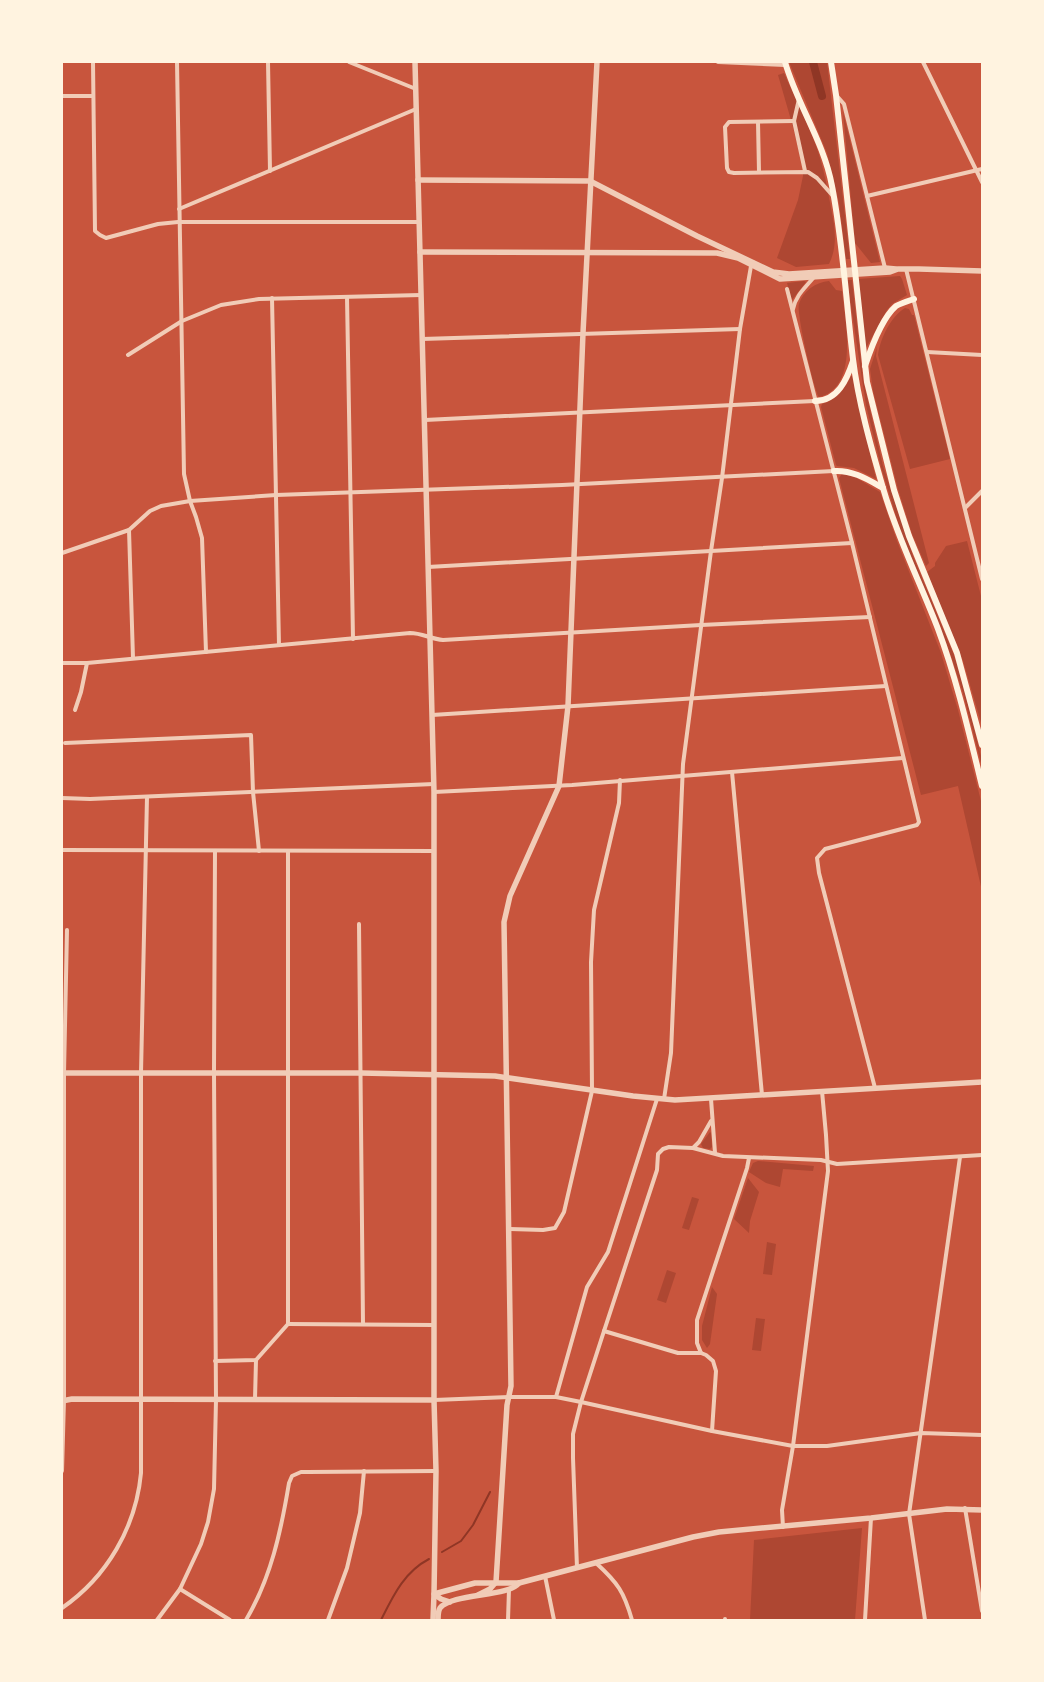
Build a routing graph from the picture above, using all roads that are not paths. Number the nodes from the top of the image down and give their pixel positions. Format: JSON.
{"nodes":[{"id":1,"x":93,"y":62,"type":"edge"},
{"id":2,"x":177,"y":62,"type":"edge"},
{"id":3,"x":268,"y":62,"type":"edge"},
{"id":4,"x":349,"y":62,"type":"edge"},
{"id":5,"x":415,"y":62,"type":"edge"},
{"id":6,"x":597,"y":62,"type":"edge"},
{"id":7,"x":718,"y":62,"type":"edge"},
{"id":8,"x":831,"y":62,"type":"edge"},
{"id":9,"x":923,"y":62,"type":"edge"},
{"id":10,"x":785,"y":63,"type":"edge"},
{"id":11,"x":416,"y":89,"type":"junction"},
{"id":12,"x":836,"y":95,"type":"junction"},
{"id":13,"x":62,"y":96,"type":"edge"},
{"id":14,"x":93,"y":96,"type":"junction"},
{"id":15,"x":799,"y":99,"type":"junction"},
{"id":16,"x":416,"y":109,"type":"junction"},
{"id":17,"x":794,"y":121,"type":"junction"},
{"id":18,"x":758,"y":122,"type":"junction"},
{"id":19,"x":982,"y":170,"type":"edge"},
{"id":20,"x":270,"y":171,"type":"junction"},
{"id":21,"x":805,"y":171,"type":"junction"},
{"id":22,"x":976,"y":171,"type":"junction"},
{"id":23,"x":759,"y":172,"type":"junction"},
{"id":24,"x":418,"y":180,"type":"junction"},
{"id":25,"x":590,"y":181,"type":"junction"},
{"id":26,"x":982,"y":182,"type":"edge"},
{"id":27,"x":867,"y":196,"type":"junction"},
{"id":28,"x":834,"y":197,"type":"junction"},
{"id":29,"x":179,"y":209,"type":"junction"},
{"id":30,"x":178,"y":222,"type":"junction"},
{"id":31,"x":419,"y":222,"type":"junction"},
{"id":32,"x":420,"y":252,"type":"junction"},
{"id":33,"x":587,"y":253,"type":"junction"},
{"id":34,"x":752,"y":264,"type":"junction"},
{"id":35,"x":885,"y":268,"type":"junction"},
{"id":36,"x":898,"y":269,"type":"junction"},
{"id":37,"x":906,"y":269,"type":"junction"},
{"id":38,"x":874,"y":271,"type":"junction"},
{"id":39,"x":982,"y":271,"type":"edge"},
{"id":40,"x":824,"y":274,"type":"junction"},
{"id":41,"x":814,"y":277,"type":"junction"},
{"id":42,"x":786,"y":289,"type":"dead end"},
{"id":43,"x":421,"y":295,"type":"junction"},
{"id":44,"x":347,"y":297,"type":"junction"},
{"id":45,"x":272,"y":298,"type":"junction"},
{"id":46,"x":914,"y":299,"type":"junction"},
{"id":47,"x":793,"y":309,"type":"junction"},
{"id":48,"x":182,"y":321,"type":"junction"},
{"id":49,"x":740,"y":329,"type":"junction"},
{"id":50,"x":583,"y":333,"type":"junction"},
{"id":51,"x":422,"y":339,"type":"junction"},
{"id":52,"x":927,"y":352,"type":"junction"},
{"id":53,"x":128,"y":355,"type":"dead end"},
{"id":54,"x":982,"y":355,"type":"edge"},
{"id":55,"x":853,"y":360,"type":"junction"},
{"id":56,"x":865,"y":367,"type":"junction"},
{"id":57,"x":815,"y":400,"type":"junction"},
{"id":58,"x":731,"y":406,"type":"junction"},
{"id":59,"x":580,"y":413,"type":"junction"},
{"id":60,"x":425,"y":420,"type":"junction"},
{"id":61,"x":834,"y":471,"type":"junction"},
{"id":62,"x":722,"y":478,"type":"junction"},
{"id":63,"x":577,"y":485,"type":"junction"},
{"id":64,"x":883,"y":488,"type":"junction"},
{"id":65,"x":426,"y":490,"type":"junction"},
{"id":66,"x":982,"y":491,"type":"edge"},
{"id":67,"x":351,"y":492,"type":"junction"},
{"id":68,"x":276,"y":495,"type":"junction"},
{"id":69,"x":190,"y":501,"type":"junction"},
{"id":70,"x":965,"y":508,"type":"junction"},
{"id":71,"x":129,"y":530,"type":"junction"},
{"id":72,"x":852,"y":543,"type":"junction"},
{"id":73,"x":711,"y":551,"type":"junction"},
{"id":74,"x":62,"y":553,"type":"edge"},
{"id":75,"x":574,"y":559,"type":"junction"},
{"id":76,"x":428,"y":567,"type":"junction"},
{"id":77,"x":982,"y":579,"type":"edge"},
{"id":78,"x":870,"y":616,"type":"junction"},
{"id":79,"x":701,"y":625,"type":"junction"},
{"id":80,"x":571,"y":633,"type":"junction"},
{"id":81,"x":430,"y":638,"type":"junction"},
{"id":82,"x":353,"y":639,"type":"junction"},
{"id":83,"x":279,"y":645,"type":"junction"},
{"id":84,"x":206,"y":652,"type":"junction"},
{"id":85,"x":133,"y":658,"type":"junction"},
{"id":86,"x":62,"y":663,"type":"edge"},
{"id":87,"x":87,"y":663,"type":"junction"},
{"id":88,"x":886,"y":686,"type":"junction"},
{"id":89,"x":692,"y":698,"type":"junction"},
{"id":90,"x":568,"y":706,"type":"junction"},
{"id":91,"x":75,"y":710,"type":"dead end"},
{"id":92,"x":432,"y":714,"type":"junction"},
{"id":93,"x":65,"y":743,"type":"dead end"},
{"id":94,"x":982,"y":745,"type":"edge"},
{"id":95,"x":903,"y":758,"type":"junction"},
{"id":96,"x":732,"y":772,"type":"junction"},
{"id":97,"x":682,"y":776,"type":"junction"},
{"id":98,"x":620,"y":780,"type":"junction"},
{"id":99,"x":434,"y":784,"type":"junction"},
{"id":100,"x":558,"y":786,"type":"junction"},
{"id":101,"x":982,"y":786,"type":"edge"},
{"id":102,"x":253,"y":792,"type":"junction"},
{"id":103,"x":434,"y":792,"type":"junction"},
{"id":104,"x":147,"y":797,"type":"junction"},
{"id":105,"x":62,"y":798,"type":"edge"},
{"id":106,"x":62,"y":850,"type":"edge"},
{"id":107,"x":146,"y":850,"type":"junction"},
{"id":108,"x":215,"y":851,"type":"junction"},
{"id":109,"x":259,"y":851,"type":"junction"},
{"id":110,"x":288,"y":851,"type":"junction"},
{"id":111,"x":434,"y":851,"type":"junction"},
{"id":112,"x":359,"y":924,"type":"dead end"},
{"id":113,"x":67,"y":930,"type":"dead end"},
{"id":114,"x":63,"y":1073,"type":"edge"},
{"id":115,"x":141,"y":1073,"type":"junction"},
{"id":116,"x":214,"y":1073,"type":"junction"},
{"id":117,"x":288,"y":1073,"type":"junction"},
{"id":118,"x":361,"y":1073,"type":"junction"},
{"id":119,"x":434,"y":1073,"type":"junction"},
{"id":120,"x":507,"y":1078,"type":"junction"},
{"id":121,"x":982,"y":1082,"type":"edge"},
{"id":122,"x":875,"y":1088,"type":"junction"},
{"id":123,"x":592,"y":1091,"type":"junction"},
{"id":124,"x":822,"y":1091,"type":"junction"},
{"id":125,"x":762,"y":1095,"type":"junction"},
{"id":126,"x":657,"y":1099,"type":"junction"},
{"id":127,"x":664,"y":1099,"type":"junction"},
{"id":128,"x":711,"y":1099,"type":"junction"},
{"id":129,"x":712,"y":1121,"type":"junction"},
{"id":130,"x":693,"y":1148,"type":"junction"},
{"id":131,"x":715,"y":1153,"type":"junction"},
{"id":132,"x":982,"y":1156,"type":"edge"},
{"id":133,"x":960,"y":1157,"type":"junction"},
{"id":134,"x":749,"y":1158,"type":"junction"},
{"id":135,"x":828,"y":1162,"type":"junction"},
{"id":136,"x":510,"y":1229,"type":"junction"},
{"id":137,"x":288,"y":1324,"type":"junction"},
{"id":138,"x":362,"y":1324,"type":"junction"},
{"id":139,"x":434,"y":1325,"type":"junction"},
{"id":140,"x":604,"y":1331,"type":"junction"},
{"id":141,"x":701,"y":1353,"type":"junction"},
{"id":142,"x":256,"y":1360,"type":"junction"},
{"id":143,"x":215,"y":1361,"type":"junction"},
{"id":144,"x":509,"y":1396,"type":"junction"},
{"id":145,"x":556,"y":1397,"type":"junction"},
{"id":146,"x":142,"y":1400,"type":"junction"},
{"id":147,"x":216,"y":1400,"type":"junction"},
{"id":148,"x":255,"y":1400,"type":"junction"},
{"id":149,"x":434,"y":1400,"type":"junction"},
{"id":150,"x":63,"y":1401,"type":"edge"},
{"id":151,"x":581,"y":1402,"type":"junction"},
{"id":152,"x":712,"y":1431,"type":"junction"},
{"id":153,"x":921,"y":1433,"type":"junction"},
{"id":154,"x":982,"y":1435,"type":"edge"},
{"id":155,"x":793,"y":1446,"type":"junction"},
{"id":156,"x":62,"y":1471,"type":"edge"},
{"id":157,"x":364,"y":1471,"type":"junction"},
{"id":158,"x":436,"y":1471,"type":"junction"},
{"id":159,"x":965,"y":1508,"type":"junction"},
{"id":160,"x":982,"y":1510,"type":"edge"},
{"id":161,"x":909,"y":1514,"type":"junction"},
{"id":162,"x":872,"y":1518,"type":"junction"},
{"id":163,"x":783,"y":1527,"type":"junction"},
{"id":164,"x":596,"y":1563,"type":"junction"},
{"id":165,"x":577,"y":1568,"type":"junction"},
{"id":166,"x":545,"y":1576,"type":"junction"},
{"id":167,"x":496,"y":1582,"type":"junction"},
{"id":168,"x":519,"y":1583,"type":"junction"},
{"id":169,"x":180,"y":1589,"type":"junction"},
{"id":170,"x":509,"y":1589,"type":"junction"},
{"id":171,"x":434,"y":1594,"type":"junction"},
{"id":172,"x":478,"y":1594,"type":"junction"},
{"id":173,"x":450,"y":1602,"type":"junction"},
{"id":174,"x":62,"y":1608,"type":"edge"},
{"id":175,"x":982,"y":1611,"type":"edge"},
{"id":176,"x":157,"y":1620,"type":"edge"},
{"id":177,"x":230,"y":1620,"type":"edge"},
{"id":178,"x":246,"y":1620,"type":"edge"},
{"id":179,"x":328,"y":1620,"type":"edge"},
{"id":180,"x":433,"y":1620,"type":"edge"},
{"id":181,"x":438,"y":1620,"type":"edge"},
{"id":182,"x":508,"y":1620,"type":"edge"},
{"id":183,"x":554,"y":1620,"type":"edge"},
{"id":184,"x":632,"y":1620,"type":"edge"},
{"id":185,"x":864,"y":1620,"type":"edge"},
{"id":186,"x":925,"y":1620,"type":"edge"}],
"edges":[{"from":1,"to":14,"type":"street"},
{"from":2,"to":29,"type":"street"},
{"from":3,"to":20,"type":"street"},
{"from":4,"to":11,"type":"street"},
{"from":5,"to":11,"type":"street"},
{"from":6,"to":25,"type":"street"},
{"from":7,"to":10,"type":"street"},
{"from":8,"to":12,"type":"main road"},
{"from":9,"to":22,"type":"street"},
{"from":10,"to":15,"type":"main road"},
{"from":11,"to":16,"type":"street"},
{"from":12,"to":27,"type":"street"},
{"from":12,"to":56,"type":"main road"},
{"from":13,"to":14,"type":"street"},
{"from":14,"to":30,"type":"street"},
{"from":15,"to":17,"type":"street"},
{"from":15,"to":28,"type":"main road"},
{"from":16,"to":20,"type":"street"},
{"from":16,"to":24,"type":"street"},
{"from":17,"to":18,"type":"street"},
{"from":17,"to":21,"type":"street"},
{"from":18,"to":23,"type":"street"},
{"from":18,"to":23,"type":"street"},
{"from":19,"to":22,"type":"street"},
{"from":20,"to":29,"type":"street"},
{"from":21,"to":23,"type":"street"},
{"from":21,"to":28,"type":"street"},
{"from":22,"to":26,"type":"street"},
{"from":22,"to":27,"type":"street"},
{"from":24,"to":25,"type":"street"},
{"from":24,"to":31,"type":"street"},
{"from":25,"to":33,"type":"street"},
{"from":25,"to":34,"type":"street"},
{"from":27,"to":35,"type":"street"},
{"from":28,"to":55,"type":"main road"},
{"from":29,"to":30,"type":"street"},
{"from":30,"to":31,"type":"street"},
{"from":30,"to":48,"type":"street"},
{"from":31,"to":32,"type":"street"},
{"from":32,"to":33,"type":"street"},
{"from":32,"to":43,"type":"street"},
{"from":33,"to":34,"type":"street"},
{"from":33,"to":50,"type":"street"},
{"from":34,"to":40,"type":"street"},
{"from":34,"to":41,"type":"street"},
{"from":34,"to":49,"type":"street"},
{"from":35,"to":36,"type":"street"},
{"from":35,"to":38,"type":"street"},
{"from":36,"to":37,"type":"street"},
{"from":36,"to":38,"type":"street"},
{"from":37,"to":39,"type":"street"},
{"from":37,"to":46,"type":"street"},
{"from":38,"to":40,"type":"street"},
{"from":40,"to":41,"type":"street"},
{"from":41,"to":47,"type":"street"},
{"from":42,"to":47,"type":"street"},
{"from":43,"to":44,"type":"street"},
{"from":43,"to":51,"type":"street"},
{"from":44,"to":45,"type":"street"},
{"from":44,"to":67,"type":"street"},
{"from":45,"to":48,"type":"street"},
{"from":45,"to":68,"type":"street"},
{"from":46,"to":52,"type":"street"},
{"from":46,"to":56,"type":"main road"},
{"from":47,"to":57,"type":"street"},
{"from":48,"to":53,"type":"street"},
{"from":48,"to":69,"type":"street"},
{"from":49,"to":50,"type":"street"},
{"from":49,"to":58,"type":"street"},
{"from":50,"to":51,"type":"street"},
{"from":50,"to":59,"type":"street"},
{"from":51,"to":60,"type":"street"},
{"from":52,"to":54,"type":"street"},
{"from":52,"to":70,"type":"street"},
{"from":55,"to":57,"type":"main road"},
{"from":55,"to":64,"type":"main road"},
{"from":56,"to":94,"type":"main road"},
{"from":57,"to":58,"type":"street"},
{"from":57,"to":61,"type":"street"},
{"from":58,"to":59,"type":"street"},
{"from":58,"to":62,"type":"street"},
{"from":59,"to":60,"type":"street"},
{"from":59,"to":63,"type":"street"},
{"from":60,"to":65,"type":"street"},
{"from":61,"to":62,"type":"street"},
{"from":61,"to":64,"type":"main road"},
{"from":61,"to":72,"type":"street"},
{"from":62,"to":63,"type":"street"},
{"from":62,"to":73,"type":"street"},
{"from":63,"to":65,"type":"street"},
{"from":63,"to":75,"type":"street"},
{"from":64,"to":101,"type":"main road"},
{"from":65,"to":67,"type":"street"},
{"from":65,"to":76,"type":"street"},
{"from":66,"to":70,"type":"street"},
{"from":67,"to":68,"type":"street"},
{"from":67,"to":82,"type":"street"},
{"from":68,"to":69,"type":"street"},
{"from":68,"to":83,"type":"street"},
{"from":69,"to":71,"type":"street"},
{"from":69,"to":84,"type":"street"},
{"from":70,"to":77,"type":"street"},
{"from":71,"to":74,"type":"street"},
{"from":71,"to":85,"type":"street"},
{"from":72,"to":73,"type":"street"},
{"from":72,"to":78,"type":"street"},
{"from":73,"to":75,"type":"street"},
{"from":73,"to":79,"type":"street"},
{"from":75,"to":76,"type":"street"},
{"from":75,"to":80,"type":"street"},
{"from":76,"to":81,"type":"street"},
{"from":78,"to":79,"type":"street"},
{"from":78,"to":88,"type":"street"},
{"from":79,"to":80,"type":"street"},
{"from":79,"to":89,"type":"street"},
{"from":80,"to":81,"type":"street"},
{"from":80,"to":90,"type":"street"},
{"from":81,"to":82,"type":"street"},
{"from":81,"to":92,"type":"street"},
{"from":82,"to":83,"type":"street"},
{"from":83,"to":84,"type":"street"},
{"from":84,"to":85,"type":"street"},
{"from":85,"to":87,"type":"street"},
{"from":86,"to":87,"type":"street"},
{"from":87,"to":91,"type":"street"},
{"from":88,"to":89,"type":"street"},
{"from":88,"to":95,"type":"street"},
{"from":89,"to":90,"type":"street"},
{"from":89,"to":97,"type":"street"},
{"from":90,"to":92,"type":"street"},
{"from":90,"to":100,"type":"street"},
{"from":92,"to":99,"type":"street"},
{"from":93,"to":102,"type":"street"},
{"from":95,"to":96,"type":"street"},
{"from":95,"to":122,"type":"street"},
{"from":96,"to":97,"type":"street"},
{"from":96,"to":125,"type":"street"},
{"from":97,"to":98,"type":"street"},
{"from":97,"to":127,"type":"street"},
{"from":98,"to":100,"type":"street"},
{"from":98,"to":123,"type":"street"},
{"from":99,"to":102,"type":"street"},
{"from":99,"to":103,"type":"street"},
{"from":100,"to":103,"type":"street"},
{"from":100,"to":120,"type":"street"},
{"from":102,"to":104,"type":"street"},
{"from":102,"to":109,"type":"street"},
{"from":103,"to":111,"type":"street"},
{"from":104,"to":105,"type":"street"},
{"from":104,"to":107,"type":"street"},
{"from":106,"to":107,"type":"street"},
{"from":107,"to":108,"type":"street"},
{"from":107,"to":115,"type":"street"},
{"from":108,"to":109,"type":"street"},
{"from":108,"to":116,"type":"street"},
{"from":109,"to":110,"type":"street"},
{"from":110,"to":111,"type":"street"},
{"from":110,"to":117,"type":"street"},
{"from":111,"to":119,"type":"street"},
{"from":112,"to":118,"type":"street"},
{"from":113,"to":114,"type":"street"},
{"from":114,"to":115,"type":"street"},
{"from":114,"to":150,"type":"street"},
{"from":115,"to":116,"type":"street"},
{"from":115,"to":146,"type":"street"},
{"from":116,"to":117,"type":"street"},
{"from":116,"to":143,"type":"street"},
{"from":117,"to":118,"type":"street"},
{"from":117,"to":137,"type":"street"},
{"from":118,"to":119,"type":"street"},
{"from":118,"to":138,"type":"street"},
{"from":119,"to":120,"type":"street"},
{"from":119,"to":139,"type":"street"},
{"from":120,"to":123,"type":"street"},
{"from":120,"to":136,"type":"street"},
{"from":121,"to":122,"type":"street"},
{"from":122,"to":124,"type":"street"},
{"from":123,"to":126,"type":"street"},
{"from":123,"to":136,"type":"street"},
{"from":124,"to":125,"type":"street"},
{"from":124,"to":135,"type":"street"},
{"from":125,"to":128,"type":"street"},
{"from":126,"to":127,"type":"street"},
{"from":126,"to":145,"type":"street"},
{"from":127,"to":128,"type":"street"},
{"from":128,"to":129,"type":"street"},
{"from":129,"to":130,"type":"street"},
{"from":129,"to":131,"type":"street"},
{"from":130,"to":131,"type":"street"},
{"from":130,"to":140,"type":"street"},
{"from":131,"to":134,"type":"street"},
{"from":132,"to":133,"type":"street"},
{"from":133,"to":135,"type":"street"},
{"from":133,"to":153,"type":"street"},
{"from":134,"to":135,"type":"street"},
{"from":134,"to":141,"type":"street"},
{"from":135,"to":155,"type":"street"},
{"from":136,"to":144,"type":"street"},
{"from":137,"to":138,"type":"street"},
{"from":137,"to":142,"type":"street"},
{"from":138,"to":139,"type":"street"},
{"from":139,"to":149,"type":"street"},
{"from":140,"to":141,"type":"street"},
{"from":140,"to":151,"type":"street"},
{"from":141,"to":152,"type":"street"},
{"from":142,"to":143,"type":"street"},
{"from":142,"to":148,"type":"street"},
{"from":143,"to":147,"type":"street"},
{"from":144,"to":145,"type":"street"},
{"from":144,"to":149,"type":"street"},
{"from":144,"to":167,"type":"street"},
{"from":145,"to":151,"type":"street"},
{"from":146,"to":147,"type":"street"},
{"from":146,"to":150,"type":"street"},
{"from":146,"to":174,"type":"street"},
{"from":147,"to":148,"type":"street"},
{"from":147,"to":169,"type":"street"},
{"from":148,"to":149,"type":"street"},
{"from":149,"to":158,"type":"street"},
{"from":150,"to":156,"type":"street"},
{"from":151,"to":152,"type":"street"},
{"from":151,"to":165,"type":"street"},
{"from":152,"to":155,"type":"street"},
{"from":153,"to":154,"type":"street"},
{"from":153,"to":155,"type":"street"},
{"from":153,"to":161,"type":"street"},
{"from":155,"to":163,"type":"street"},
{"from":157,"to":158,"type":"street"},
{"from":157,"to":178,"type":"street"},
{"from":157,"to":179,"type":"street"},
{"from":158,"to":171,"type":"street"},
{"from":159,"to":160,"type":"street"},
{"from":159,"to":161,"type":"street"},
{"from":159,"to":175,"type":"street"},
{"from":161,"to":162,"type":"street"},
{"from":161,"to":186,"type":"street"},
{"from":162,"to":163,"type":"street"},
{"from":162,"to":185,"type":"street"},
{"from":163,"to":164,"type":"street"},
{"from":164,"to":165,"type":"street"},
{"from":164,"to":184,"type":"street"},
{"from":165,"to":166,"type":"street"},
{"from":166,"to":168,"type":"street"},
{"from":166,"to":183,"type":"street"},
{"from":167,"to":168,"type":"street"},
{"from":167,"to":171,"type":"street"},
{"from":167,"to":172,"type":"street"},
{"from":168,"to":170,"type":"street"},
{"from":169,"to":176,"type":"street"},
{"from":169,"to":177,"type":"street"},
{"from":170,"to":172,"type":"street"},
{"from":170,"to":182,"type":"street"},
{"from":171,"to":173,"type":"street"},
{"from":171,"to":180,"type":"street"},
{"from":172,"to":173,"type":"street"},
{"from":173,"to":181,"type":"street"}]}
